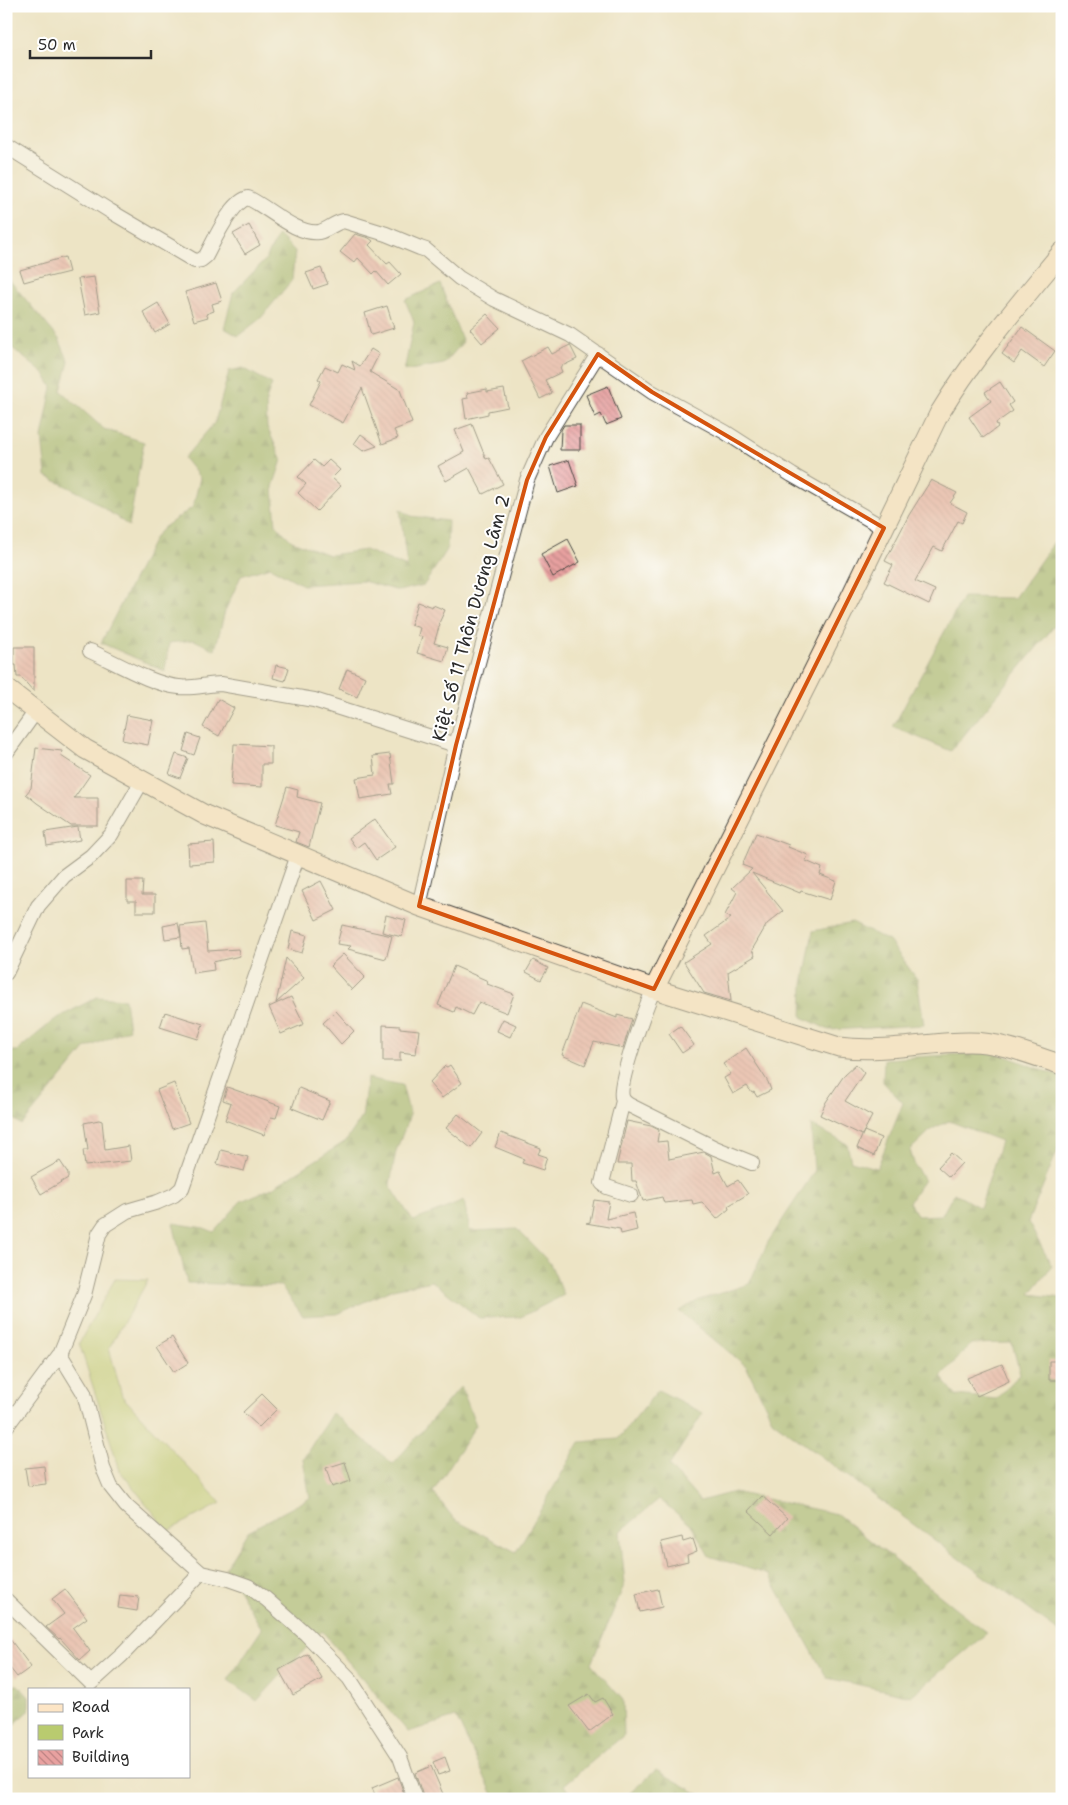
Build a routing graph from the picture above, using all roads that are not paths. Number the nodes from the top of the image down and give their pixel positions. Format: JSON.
{"nodes":[{"id":1,"x":6,"y":146,"type":"edge"},
{"id":2,"x":1062,"y":252,"type":"edge"},
{"id":3,"x":598,"y":354,"type":"junction"},
{"id":4,"x":884,"y":528,"type":"junction"},
{"id":5,"x":90,"y":651,"type":"dead end"},
{"id":6,"x":6,"y":688,"type":"edge"},
{"id":7,"x":36,"y":711,"type":"junction"},
{"id":8,"x":456,"y":746,"type":"junction"},
{"id":9,"x":6,"y":753,"type":"edge"},
{"id":10,"x":142,"y":780,"type":"junction"},
{"id":11,"x":298,"y":855,"type":"junction"},
{"id":12,"x":419,"y":906,"type":"junction"},
{"id":13,"x":6,"y":973,"type":"edge"},
{"id":14,"x":654,"y":990,"type":"junction"},
{"id":15,"x":1062,"y":1065,"type":"edge"},
{"id":16,"x":623,"y":1101,"type":"junction"},
{"id":17,"x":752,"y":1163,"type":"dead end"},
{"id":18,"x":631,"y":1195,"type":"dead end"},
{"id":19,"x":60,"y":1354,"type":"junction"},
{"id":20,"x":6,"y":1427,"type":"edge"},
{"id":21,"x":201,"y":1573,"type":"junction"},
{"id":22,"x":6,"y":1600,"type":"edge"},
{"id":23,"x":415,"y":1799,"type":"edge"}],
"edges":[{"from":1,"to":3,"type":"street"},
{"from":2,"to":4,"type":"street"},
{"from":3,"to":4,"type":"street"},
{"from":3,"to":8,"type":"street","name":"Kiệt Số 11 Thôn Dương Lâm 2"},
{"from":4,"to":14,"type":"street"},
{"from":5,"to":8,"type":"street"},
{"from":6,"to":7,"type":"street"},
{"from":7,"to":9,"type":"street"},
{"from":7,"to":10,"type":"street"},
{"from":8,"to":12,"type":"street","name":"Kiệt Số 11 Thôn Dương Lâm 2"},
{"from":10,"to":11,"type":"street"},
{"from":10,"to":13,"type":"street"},
{"from":11,"to":12,"type":"street"},
{"from":11,"to":19,"type":"street"},
{"from":12,"to":14,"type":"street"},
{"from":14,"to":15,"type":"street"},
{"from":14,"to":16,"type":"street"},
{"from":16,"to":17,"type":"street"},
{"from":16,"to":18,"type":"street"},
{"from":19,"to":20,"type":"street"},
{"from":19,"to":21,"type":"street"},
{"from":21,"to":22,"type":"street"},
{"from":21,"to":23,"type":"street"}]}
